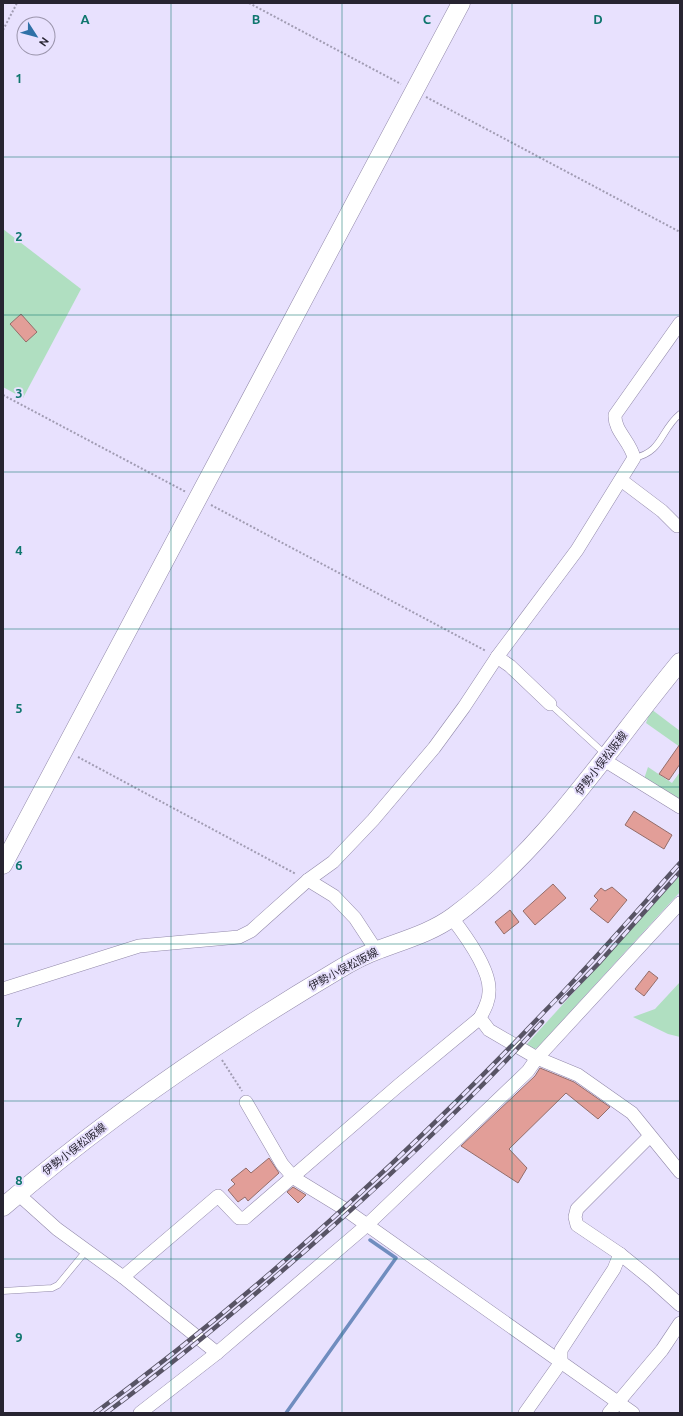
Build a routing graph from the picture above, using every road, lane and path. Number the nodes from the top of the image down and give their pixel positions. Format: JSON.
{"nodes":[{"id":1,"x":17,"y":3,"type":"edge"},
{"id":2,"x":248,"y":3,"type":"edge"},
{"id":3,"x":461,"y":3,"type":"edge"},
{"id":4,"x":3,"y":30,"type":"edge"},
{"id":5,"x":414,"y":91,"type":"junction"},
{"id":6,"x":680,"y":232,"type":"edge"},
{"id":7,"x":680,"y":324,"type":"edge"},
{"id":8,"x":3,"y":395,"type":"edge"},
{"id":9,"x":680,"y":414,"type":"edge"},
{"id":10,"x":634,"y":458,"type":"junction"},
{"id":11,"x":621,"y":480,"type":"junction"},
{"id":12,"x":198,"y":498,"type":"junction"},
{"id":13,"x":677,"y":526,"type":"dead end"},
{"id":14,"x":497,"y":657,"type":"junction"},
{"id":15,"x":680,"y":662,"type":"edge"},
{"id":16,"x":550,"y":704,"type":"joint"},
{"id":17,"x":65,"y":750,"type":"junction"},
{"id":18,"x":606,"y":758,"type":"junction"},
{"id":19,"x":680,"y":807,"type":"edge"},
{"id":20,"x":3,"y":865,"type":"edge"},
{"id":21,"x":308,"y":880,"type":"junction"},
{"id":22,"x":680,"y":903,"type":"edge"},
{"id":23,"x":452,"y":918,"type":"junction"},
{"id":24,"x":376,"y":950,"type":"junction"},
{"id":25,"x":3,"y":989,"type":"edge"},
{"id":26,"x":480,"y":1018,"type":"junction"},
{"id":27,"x":214,"y":1047,"type":"junction"},
{"id":28,"x":537,"y":1058,"type":"junction"},
{"id":29,"x":246,"y":1102,"type":"joint"},
{"id":30,"x":650,"y":1136,"type":"junction"},
{"id":31,"x":680,"y":1172,"type":"edge"},
{"id":32,"x":294,"y":1178,"type":"junction"},
{"id":33,"x":18,"y":1194,"type":"junction"},
{"id":34,"x":3,"y":1207,"type":"edge"},
{"id":35,"x":367,"y":1225,"type":"junction"},
{"id":36,"x":86,"y":1251,"type":"junction"},
{"id":37,"x":620,"y":1254,"type":"junction"},
{"id":38,"x":123,"y":1277,"type":"junction"},
{"id":39,"x":3,"y":1291,"type":"edge"},
{"id":40,"x":680,"y":1305,"type":"edge"},
{"id":41,"x":680,"y":1323,"type":"edge"},
{"id":42,"x":216,"y":1353,"type":"junction"},
{"id":43,"x":561,"y":1362,"type":"junction"},
{"id":44,"x":618,"y":1402,"type":"junction"},
{"id":45,"x":140,"y":1413,"type":"edge"},
{"id":46,"x":525,"y":1413,"type":"edge"},
{"id":47,"x":609,"y":1413,"type":"edge"},
{"id":48,"x":633,"y":1413,"type":"edge"}],
"edges":[{"from":1,"to":4,"type":"path"},
{"from":2,"to":5,"type":"path"},
{"from":3,"to":5,"type":"street"},
{"from":5,"to":6,"type":"path"},
{"from":5,"to":12,"type":"street"},
{"from":7,"to":10,"type":"street"},
{"from":8,"to":12,"type":"path"},
{"from":9,"to":10,"type":"lane"},
{"from":10,"to":11,"type":"street"},
{"from":11,"to":13,"type":"street"},
{"from":11,"to":14,"type":"street"},
{"from":12,"to":14,"type":"path"},
{"from":12,"to":17,"type":"street"},
{"from":14,"to":16,"type":"street"},
{"from":14,"to":21,"type":"street"},
{"from":15,"to":18,"type":"street","name":"伊勢小俣松阪線"},
{"from":16,"to":18,"type":"lane"},
{"from":17,"to":20,"type":"street"},
{"from":17,"to":21,"type":"path"},
{"from":18,"to":19,"type":"street"},
{"from":18,"to":23,"type":"street","name":"伊勢小俣松阪線"},
{"from":21,"to":24,"type":"street"},
{"from":21,"to":25,"type":"street"},
{"from":22,"to":28,"type":"street"},
{"from":23,"to":24,"type":"street","name":"伊勢小俣松阪線"},
{"from":23,"to":26,"type":"street"},
{"from":24,"to":27,"type":"street","name":"伊勢小俣松阪線"},
{"from":26,"to":28,"type":"street"},
{"from":26,"to":32,"type":"street"},
{"from":27,"to":29,"type":"path"},
{"from":27,"to":33,"type":"street","name":"伊勢小俣松阪線"},
{"from":28,"to":30,"type":"street"},
{"from":28,"to":35,"type":"street"},
{"from":29,"to":32,"type":"street"},
{"from":30,"to":31,"type":"street"},
{"from":30,"to":37,"type":"street"},
{"from":32,"to":35,"type":"street"},
{"from":32,"to":38,"type":"street"},
{"from":33,"to":34,"type":"street","name":"伊勢小俣松阪線"},
{"from":33,"to":36,"type":"street"},
{"from":35,"to":42,"type":"street"},
{"from":35,"to":43,"type":"street"},
{"from":36,"to":38,"type":"street"},
{"from":36,"to":39,"type":"lane"},
{"from":37,"to":40,"type":"street"},
{"from":37,"to":43,"type":"street"},
{"from":38,"to":42,"type":"street"},
{"from":41,"to":44,"type":"street"},
{"from":42,"to":45,"type":"street"},
{"from":43,"to":44,"type":"street"},
{"from":43,"to":46,"type":"street"},
{"from":44,"to":47,"type":"street"},
{"from":44,"to":48,"type":"street"}]}
